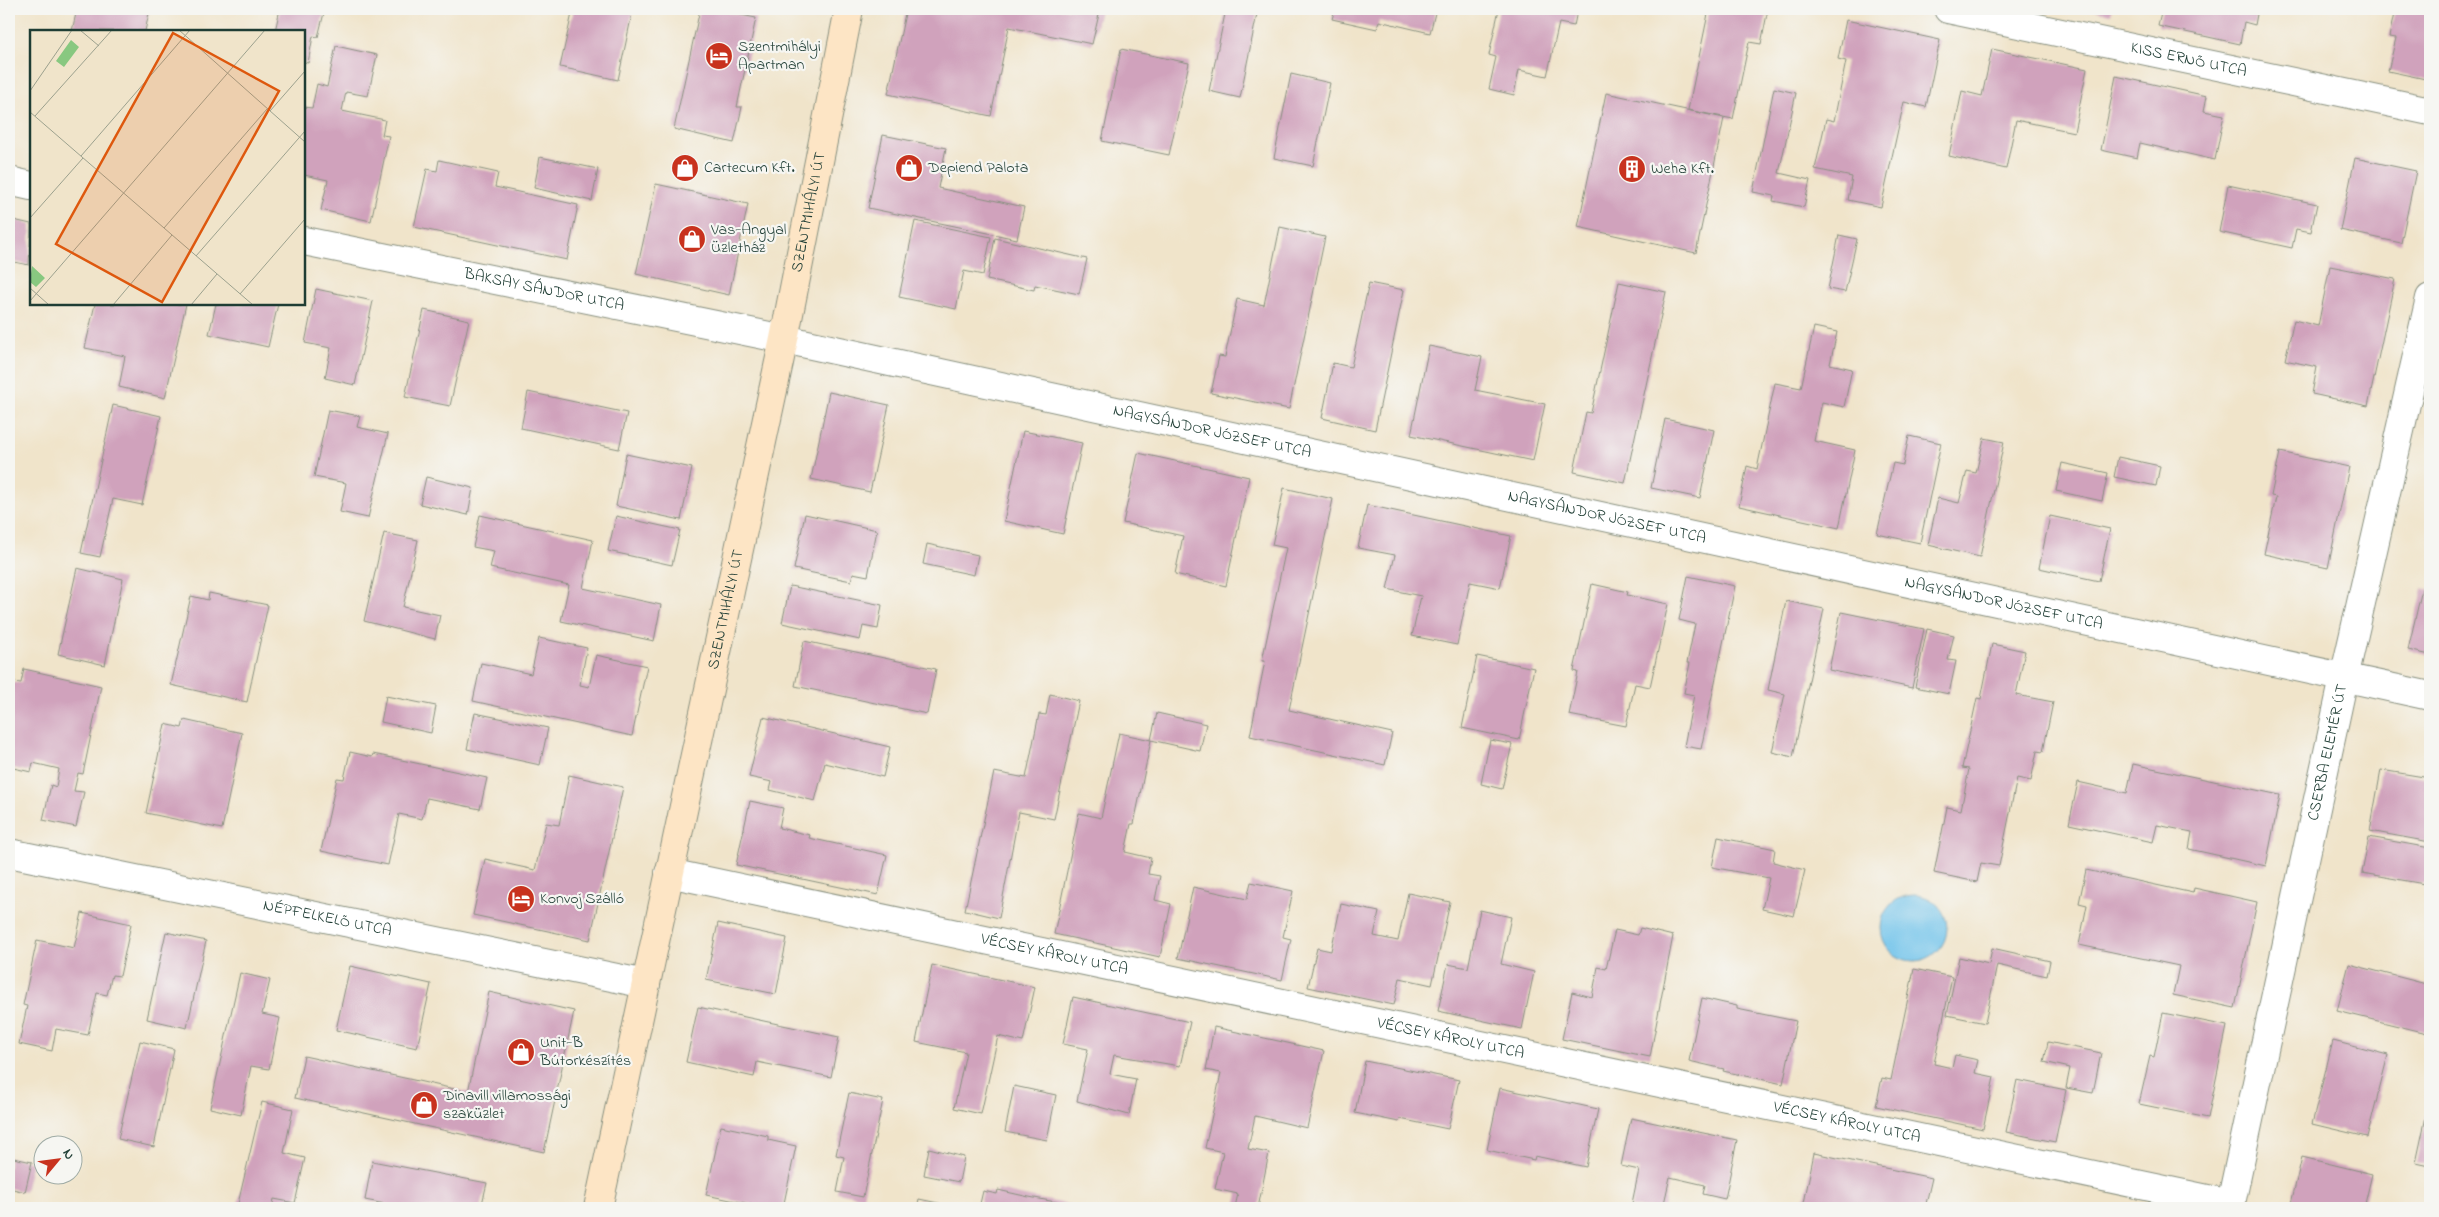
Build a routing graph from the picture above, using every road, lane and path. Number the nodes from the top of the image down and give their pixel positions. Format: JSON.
{"nodes":[{"id":1,"x":849,"y":9,"type":"edge"},
{"id":2,"x":1948,"y":9,"type":"edge"},
{"id":3,"x":2430,"y":111,"type":"edge"},
{"id":4,"x":9,"y":182,"type":"edge"},
{"id":5,"x":30,"y":186,"type":"edge"},
{"id":6,"x":305,"y":242,"type":"edge"},
{"id":7,"x":2430,"y":298,"type":"edge"},
{"id":8,"x":784,"y":339,"type":"junction"},
{"id":9,"x":2344,"y":678,"type":"junction"},
{"id":10,"x":2430,"y":696,"type":"edge"},
{"id":11,"x":9,"y":853,"type":"edge"},
{"id":12,"x":669,"y":873,"type":"junction"},
{"id":13,"x":646,"y":984,"type":"junction"},
{"id":14,"x":2230,"y":1206,"type":"edge"},
{"id":15,"x":598,"y":1208,"type":"edge"}],
"edges":[{"from":1,"to":8,"type":"main road","name":"SZENTMIHÁLYI ÚT"},
{"from":2,"to":3,"type":"street","name":"KISS ERNŐ UTCA"},
{"from":4,"to":5,"type":"street"},
{"from":6,"to":8,"type":"street","name":"BAKSAY SÁNDOR UTCA"},
{"from":7,"to":9,"type":"street","name":"CSERBA ELEMÉR ÚT"},
{"from":8,"to":9,"type":"street","name":"NAGYSÁNDOR JÓZSEF UTCA"},
{"from":8,"to":12,"type":"main road","name":"SZENTMIHÁLYI ÚT"},
{"from":9,"to":10,"type":"street","name":"NAGYSÁNDOR JÓZSEF UTCA"},
{"from":9,"to":14,"type":"street","name":"CSERBA ELEMÉR ÚT"},
{"from":11,"to":13,"type":"street","name":"NÉPFELKELŐ UTCA"},
{"from":12,"to":13,"type":"main road","name":"SZENTMIHÁLYI ÚT"},
{"from":12,"to":14,"type":"street","name":"VÉCSEY KÁROLY UTCA"},
{"from":13,"to":15,"type":"main road","name":"SZENTMIHÁLYI ÚT"}]}
